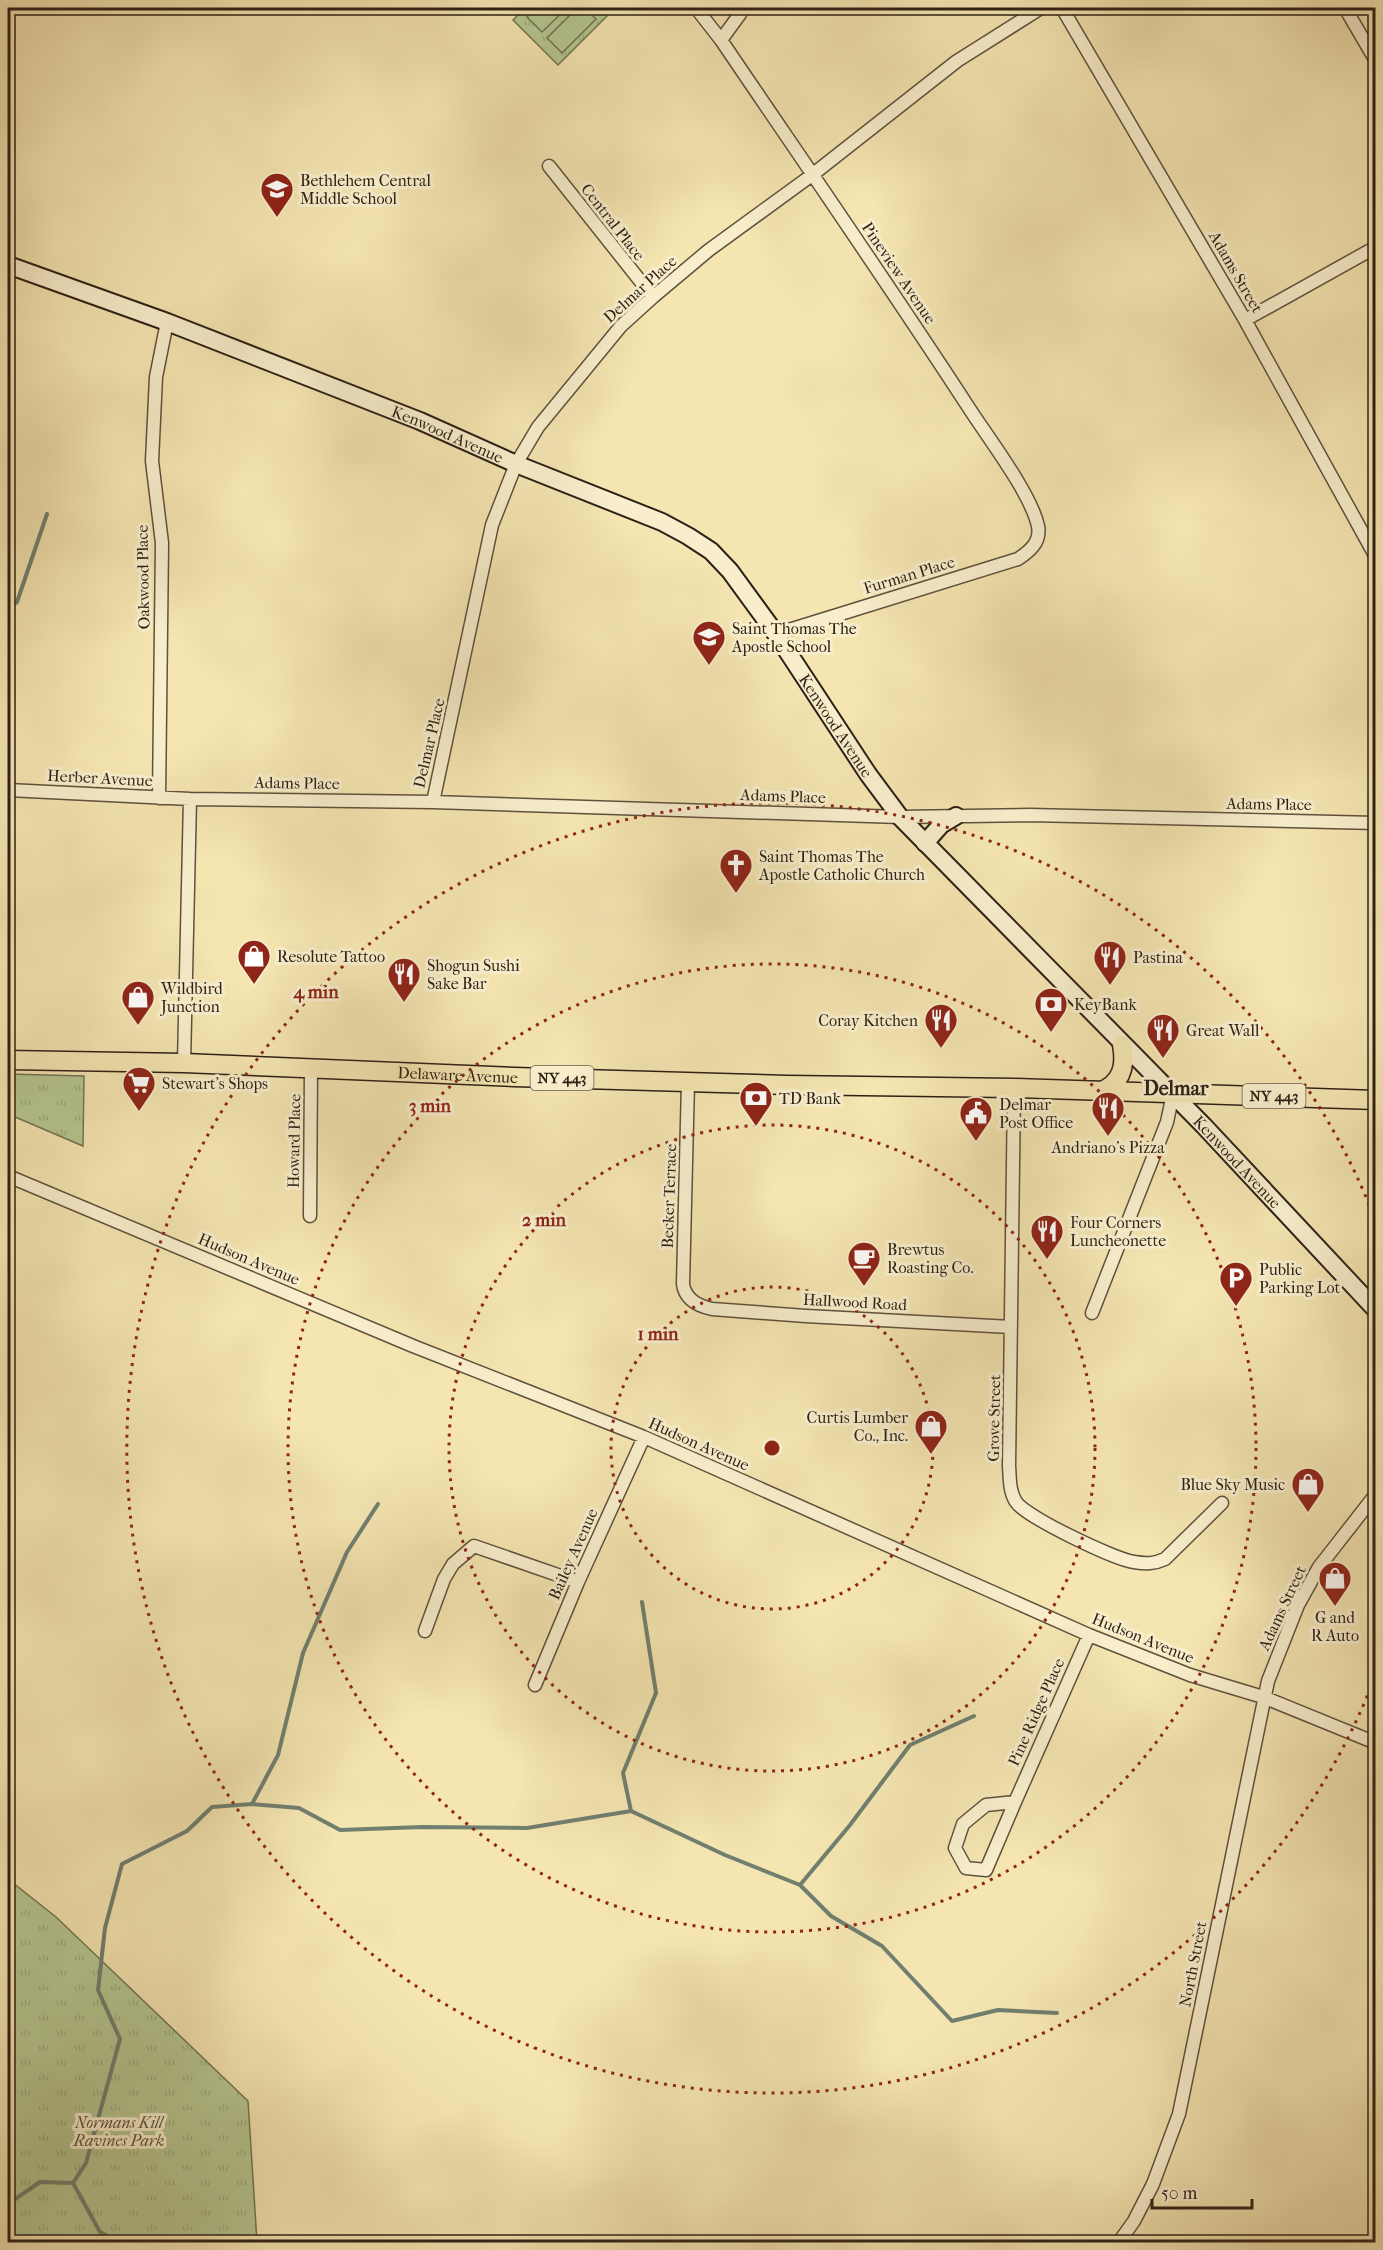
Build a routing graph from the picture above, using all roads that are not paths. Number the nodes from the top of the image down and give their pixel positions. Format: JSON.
{"nodes":[{"id":1,"x":696,"y":8,"type":"edge"},
{"id":2,"x":743,"y":8,"type":"edge"},
{"id":3,"x":1041,"y":8,"type":"edge"},
{"id":4,"x":1062,"y":8,"type":"edge"},
{"id":5,"x":1345,"y":8,"type":"edge"},
{"id":6,"x":721,"y":40,"type":"junction"},
{"id":7,"x":1376,"y":61,"type":"edge"},
{"id":8,"x":549,"y":166,"type":"dead end"},
{"id":9,"x":812,"y":175,"type":"junction"},
{"id":10,"x":1376,"y":247,"type":"edge"},
{"id":11,"x":8,"y":265,"type":"edge"},
{"id":12,"x":653,"y":297,"type":"junction"},
{"id":13,"x":1245,"y":320,"type":"junction"},
{"id":14,"x":167,"y":322,"type":"junction"},
{"id":15,"x":516,"y":464,"type":"junction"},
{"id":16,"x":1038,"y":531,"type":"joint"},
{"id":17,"x":1376,"y":557,"type":"edge"},
{"id":18,"x":776,"y":634,"type":"junction"},
{"id":19,"x":8,"y":790,"type":"edge"},
{"id":20,"x":159,"y":798,"type":"junction"},
{"id":21,"x":190,"y":799,"type":"junction"},
{"id":22,"x":433,"y":802,"type":"junction"},
{"id":23,"x":956,"y":816,"type":"junction"},
{"id":24,"x":900,"y":817,"type":"junction"},
{"id":25,"x":1376,"y":823,"type":"edge"},
{"id":26,"x":925,"y":843,"type":"junction"},
{"id":27,"x":1122,"y":1045,"type":"junction"},
{"id":28,"x":8,"y":1060,"type":"edge"},
{"id":29,"x":184,"y":1063,"type":"junction"},
{"id":30,"x":311,"y":1067,"type":"junction"},
{"id":31,"x":688,"y":1082,"type":"junction"},
{"id":32,"x":1014,"y":1088,"type":"junction"},
{"id":33,"x":1101,"y":1092,"type":"junction"},
{"id":34,"x":1173,"y":1094,"type":"junction"},
{"id":35,"x":1376,"y":1100,"type":"edge"},
{"id":36,"x":8,"y":1176,"type":"edge"},
{"id":37,"x":310,"y":1216,"type":"dead end"},
{"id":38,"x":698,"y":1305,"type":"joint"},
{"id":39,"x":1376,"y":1310,"type":"edge"},
{"id":40,"x":1092,"y":1313,"type":"dead end"},
{"id":41,"x":1011,"y":1327,"type":"junction"},
{"id":42,"x":644,"y":1437,"type":"junction"},
{"id":43,"x":1376,"y":1494,"type":"edge"},
{"id":44,"x":1222,"y":1503,"type":"dead end"},
{"id":45,"x":578,"y":1582,"type":"junction"},
{"id":46,"x":424,"y":1631,"type":"dead end"},
{"id":47,"x":1089,"y":1635,"type":"junction"},
{"id":48,"x":1268,"y":1681,"type":"joint"},
{"id":49,"x":535,"y":1685,"type":"dead end"},
{"id":50,"x":1263,"y":1696,"type":"junction"},
{"id":51,"x":1376,"y":1743,"type":"edge"},
{"id":52,"x":1015,"y":1802,"type":"junction"},
{"id":53,"x":1119,"y":2242,"type":"edge"}],
"edges":[{"from":1,"to":6,"type":"street","name":"Pineview Avenue"},
{"from":2,"to":6,"type":"street"},
{"from":3,"to":9,"type":"street","name":"Delmar Place"},
{"from":4,"to":13,"type":"street","name":"Adams Street"},
{"from":5,"to":7,"type":"street"},
{"from":6,"to":9,"type":"street","name":"Pineview Avenue"},
{"from":8,"to":12,"type":"street","name":"Central Place"},
{"from":9,"to":12,"type":"street","name":"Delmar Place"},
{"from":9,"to":16,"type":"street","name":"Pineview Avenue"},
{"from":10,"to":13,"type":"street"},
{"from":11,"to":14,"type":"street","name":"Kenwood Avenue"},
{"from":12,"to":15,"type":"street","name":"Delmar Place"},
{"from":13,"to":17,"type":"street","name":"Adams Street"},
{"from":14,"to":15,"type":"street","name":"Kenwood Avenue"},
{"from":14,"to":20,"type":"street","name":"Oakwood Place"},
{"from":15,"to":18,"type":"street","name":"Kenwood Avenue"},
{"from":15,"to":22,"type":"street","name":"Delmar Place"},
{"from":16,"to":18,"type":"street","name":"Furman Place"},
{"from":18,"to":24,"type":"street","name":"Kenwood Avenue"},
{"from":19,"to":20,"type":"street","name":"Herber Avenue"},
{"from":20,"to":21,"type":"street","name":"Herber Avenue"},
{"from":21,"to":22,"type":"street","name":"Adams Place"},
{"from":21,"to":29,"type":"street"},
{"from":22,"to":24,"type":"street","name":"Adams Place"},
{"from":23,"to":24,"type":"street","name":"Adams Place"},
{"from":23,"to":25,"type":"street","name":"Adams Place"},
{"from":23,"to":26,"type":"street"},
{"from":24,"to":26,"type":"street","name":"Kenwood Avenue"},
{"from":26,"to":27,"type":"street","name":"Kenwood Avenue"},
{"from":27,"to":33,"type":"main road"},
{"from":27,"to":34,"type":"street","name":"Kenwood Avenue"},
{"from":28,"to":29,"type":"main road","name":"Delaware Avenue","number":"NY 443"},
{"from":29,"to":30,"type":"main road","name":"Delaware Avenue","number":"NY 443"},
{"from":30,"to":31,"type":"main road","name":"Delaware Avenue","number":"NY 443"},
{"from":30,"to":37,"type":"street","name":"Howard Place"},
{"from":31,"to":32,"type":"main road","name":"Delaware Avenue","number":"NY 443"},
{"from":31,"to":38,"type":"street","name":"Becker Terrace"},
{"from":32,"to":33,"type":"main road","name":"Delaware Avenue","number":"NY 443"},
{"from":32,"to":41,"type":"street","name":"Grove Street"},
{"from":33,"to":34,"type":"main road","name":"Delaware Avenue","number":"NY 443"},
{"from":34,"to":35,"type":"main road","name":"Delaware Avenue","number":"NY 443"},
{"from":34,"to":39,"type":"street","name":"Kenwood Avenue"},
{"from":34,"to":40,"type":"street"},
{"from":36,"to":42,"type":"street","name":"Hudson Avenue"},
{"from":38,"to":41,"type":"street","name":"Hallwood Road"},
{"from":41,"to":44,"type":"street","name":"Grove Street"},
{"from":42,"to":45,"type":"street","name":"Bailey Avenue"},
{"from":42,"to":47,"type":"street","name":"Hudson Avenue"},
{"from":43,"to":48,"type":"street","name":"Adams Street"},
{"from":45,"to":46,"type":"street"},
{"from":45,"to":49,"type":"street","name":"Bailey Avenue"},
{"from":47,"to":50,"type":"street","name":"Hudson Avenue"},
{"from":47,"to":52,"type":"street","name":"Pine Ridge Place"},
{"from":48,"to":50,"type":"street","name":"North Street"},
{"from":50,"to":51,"type":"street","name":"Hudson Avenue"},
{"from":50,"to":53,"type":"street","name":"North Street"},
{"from":52,"to":52,"type":"street","name":"Pine Ridge Place"}]}
